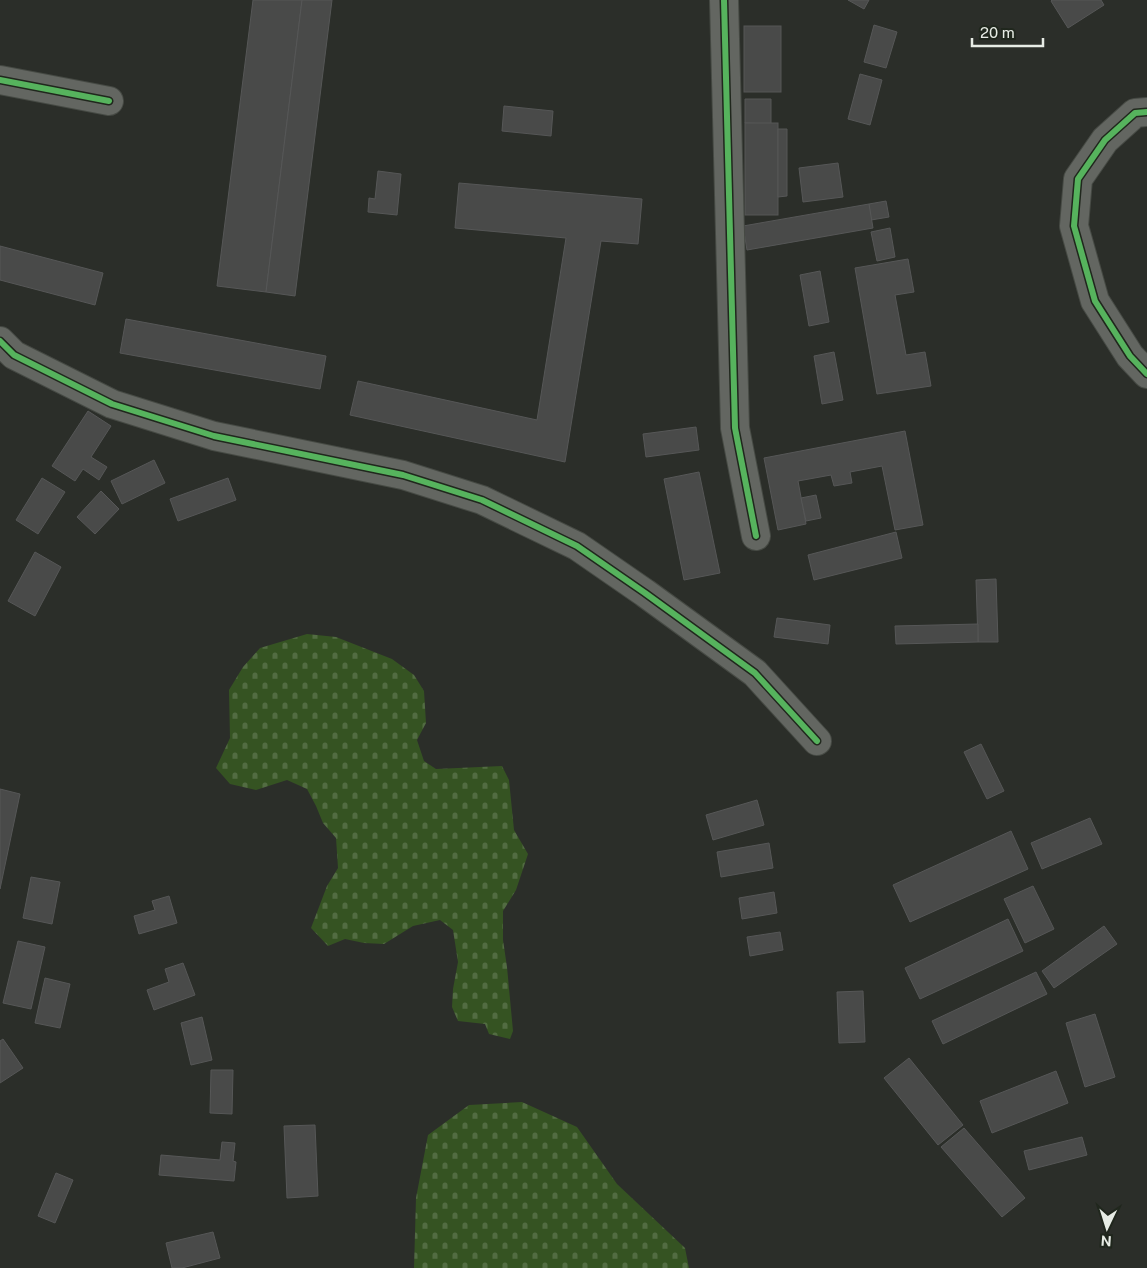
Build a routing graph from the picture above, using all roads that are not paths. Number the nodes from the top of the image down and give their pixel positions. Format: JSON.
{"nodes":[{"id":1,"x":724,"y":0,"type":"edge"},
{"id":2,"x":0,"y":80,"type":"edge"},
{"id":3,"x":109,"y":101,"type":"dead end"},
{"id":4,"x":1147,"y":112,"type":"edge"},
{"id":5,"x":0,"y":341,"type":"edge"},
{"id":6,"x":1147,"y":374,"type":"edge"},
{"id":7,"x":756,"y":536,"type":"dead end"},
{"id":8,"x":817,"y":741,"type":"dead end"}],
"edges":[{"from":1,"to":7,"type":"street"},
{"from":2,"to":3,"type":"street"},
{"from":4,"to":6,"type":"street"},
{"from":5,"to":8,"type":"street"}]}
